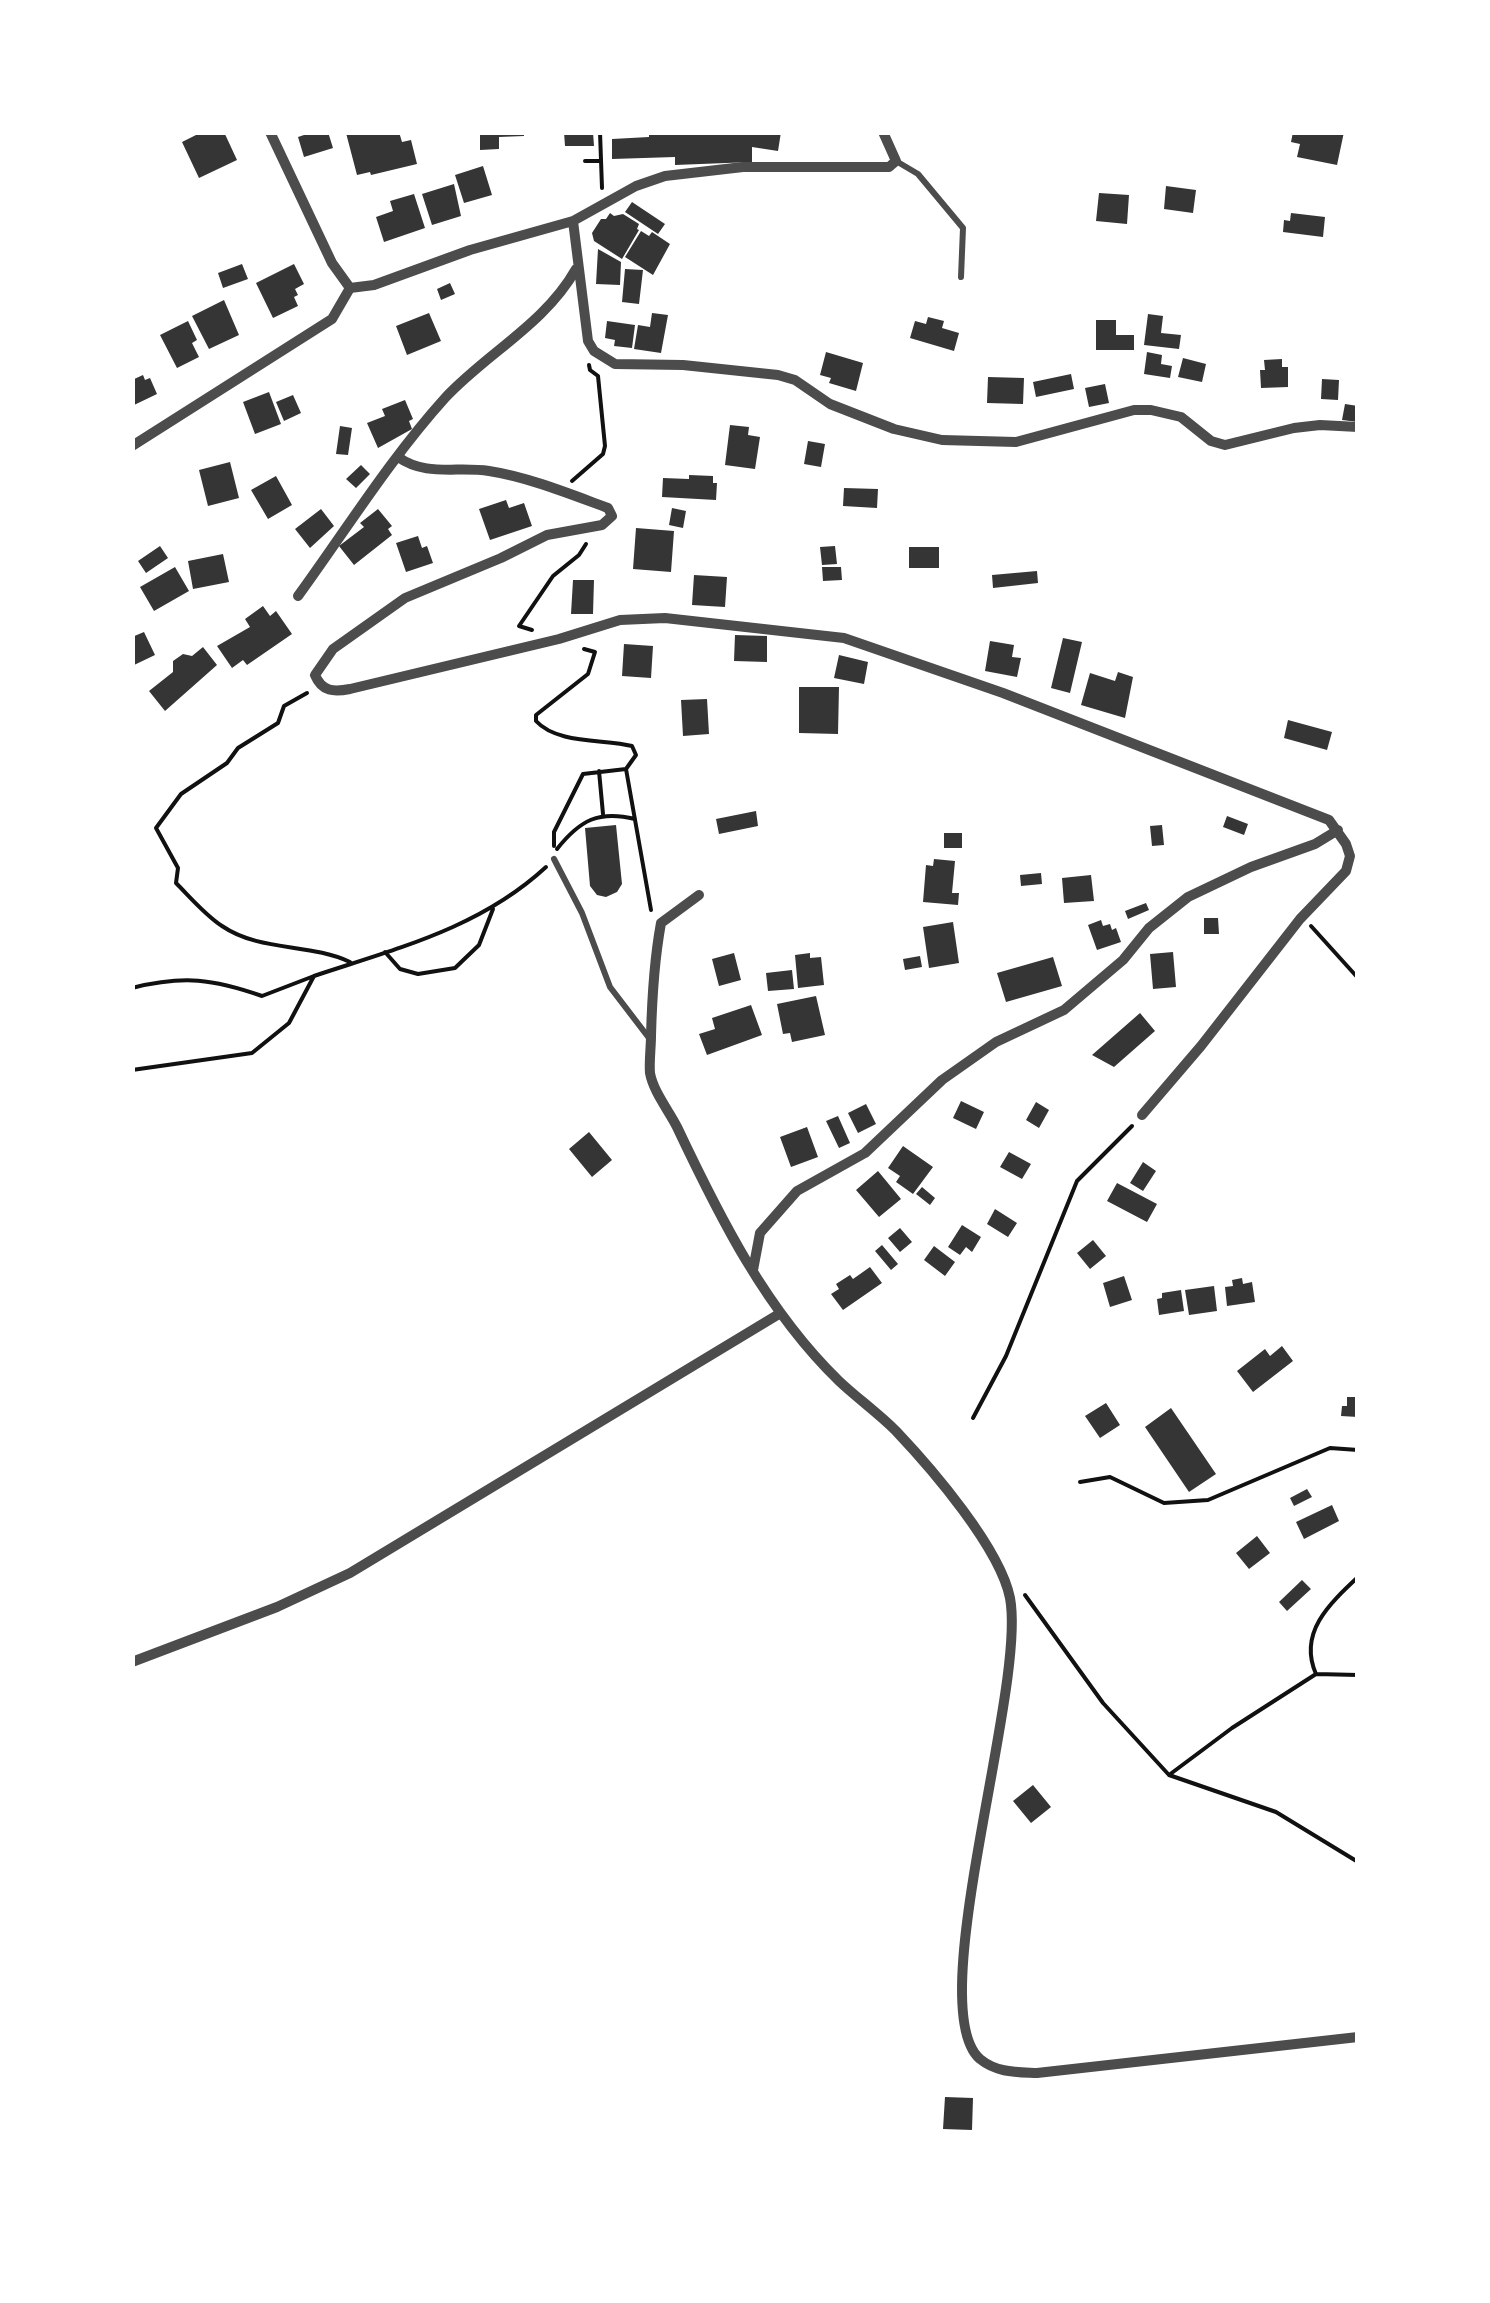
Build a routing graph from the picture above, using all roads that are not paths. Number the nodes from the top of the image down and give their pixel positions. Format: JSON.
{"nodes":[{"id":1,"x":270,"y":132,"type":"edge"},
{"id":2,"x":883,"y":132,"type":"edge"},
{"id":3,"x":896,"y":161,"type":"junction"},
{"id":4,"x":572,"y":221,"type":"junction"},
{"id":5,"x":576,"y":268,"type":"junction"},
{"id":6,"x":962,"y":277,"type":"dead end"},
{"id":7,"x":350,"y":288,"type":"junction"},
{"id":8,"x":1358,"y":428,"type":"edge"},
{"id":9,"x":132,"y":446,"type":"edge"},
{"id":10,"x":398,"y":457,"type":"junction"},
{"id":11,"x":298,"y":596,"type":"dead end"},
{"id":12,"x":1338,"y":830,"type":"junction"},
{"id":13,"x":554,"y":859,"type":"road end"},
{"id":14,"x":700,"y":896,"type":"dead end"},
{"id":15,"x":651,"y":1040,"type":"junction"},
{"id":16,"x":1142,"y":1115,"type":"road end"},
{"id":17,"x":753,"y":1270,"type":"junction"},
{"id":18,"x":779,"y":1314,"type":"junction"},
{"id":19,"x":132,"y":1662,"type":"edge"},
{"id":20,"x":1358,"y":2037,"type":"edge"}],
"edges":[{"from":1,"to":7,"type":"street"},
{"from":2,"to":3,"type":"street"},
{"from":3,"to":4,"type":"street"},
{"from":3,"to":6,"type":"lane"},
{"from":4,"to":5,"type":"street"},
{"from":4,"to":7,"type":"street"},
{"from":5,"to":8,"type":"street"},
{"from":5,"to":10,"type":"street"},
{"from":7,"to":9,"type":"street"},
{"from":10,"to":11,"type":"street"},
{"from":10,"to":12,"type":"street"},
{"from":12,"to":16,"type":"street"},
{"from":12,"to":17,"type":"street"},
{"from":13,"to":15,"type":"lane"},
{"from":14,"to":15,"type":"street"},
{"from":15,"to":17,"type":"street"},
{"from":17,"to":18,"type":"street"},
{"from":18,"to":19,"type":"street"},
{"from":18,"to":20,"type":"street"}]}
